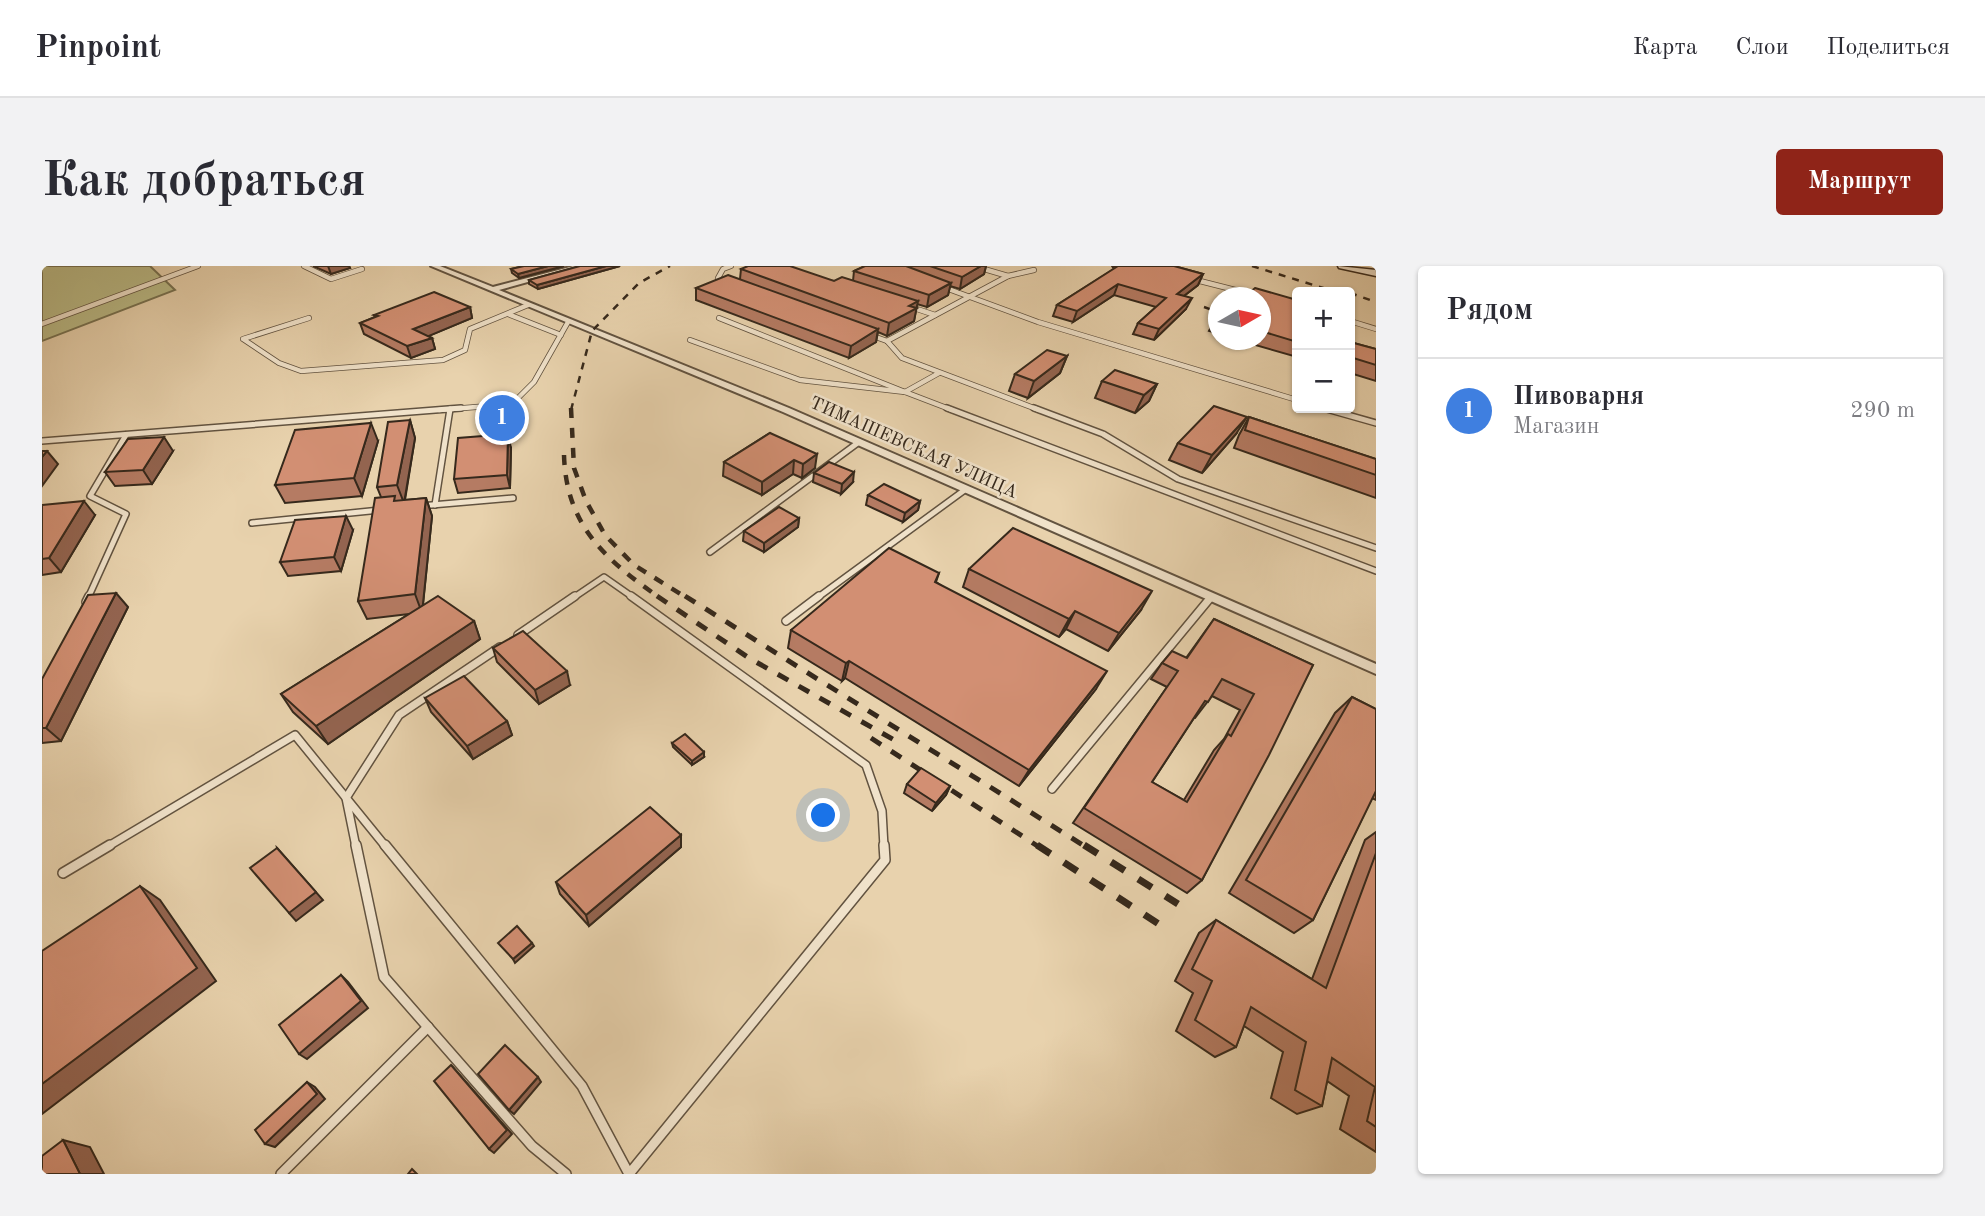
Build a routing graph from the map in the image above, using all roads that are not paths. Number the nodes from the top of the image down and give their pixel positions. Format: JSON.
{"nodes":[{"id":1,"x":198,"y":266,"type":"edge"},
{"id":2,"x":304,"y":266,"type":"edge"},
{"id":3,"x":434,"y":266,"type":"edge"},
{"id":4,"x":582,"y":266,"type":"edge"},
{"id":5,"x":731,"y":266,"type":"edge"},
{"id":6,"x":974,"y":266,"type":"edge"},
{"id":7,"x":1343,"y":266,"type":"edge"},
{"id":8,"x":362,"y":269,"type":"dead end"},
{"id":9,"x":1034,"y":270,"type":"dead end"},
{"id":10,"x":1376,"y":273,"type":"edge"},
{"id":11,"x":1008,"y":276,"type":"junction"},
{"id":12,"x":1190,"y":278,"type":"edge"},
{"id":13,"x":731,"y":283,"type":"edge"},
{"id":14,"x":934,"y":284,"type":"edge"},
{"id":15,"x":1224,"y":287,"type":"edge"},
{"id":16,"x":491,"y":290,"type":"junction"},
{"id":17,"x":970,"y":297,"type":"junction"},
{"id":18,"x":528,"y":305,"type":"junction"},
{"id":19,"x":910,"y":307,"type":"edge"},
{"id":20,"x":508,"y":313,"type":"junction"},
{"id":21,"x":935,"y":315,"type":"junction"},
{"id":22,"x":309,"y":318,"type":"dead end"},
{"id":23,"x":719,"y":318,"type":"dead end"},
{"id":24,"x":568,"y":321,"type":"junction"},
{"id":25,"x":1355,"y":323,"type":"edge"},
{"id":26,"x":42,"y":324,"type":"edge"},
{"id":27,"x":1376,"y":329,"type":"edge"},
{"id":28,"x":861,"y":332,"type":"edge"},
{"id":29,"x":561,"y":334,"type":"junction"},
{"id":30,"x":690,"y":340,"type":"dead end"},
{"id":31,"x":887,"y":341,"type":"junction"},
{"id":32,"x":939,"y":373,"type":"junction"},
{"id":33,"x":905,"y":392,"type":"junction"},
{"id":34,"x":1292,"y":398,"type":"edge"},
{"id":35,"x":450,"y":409,"type":"junction"},
{"id":36,"x":1341,"y":413,"type":"edge"},
{"id":37,"x":1376,"y":423,"type":"edge"},
{"id":38,"x":126,"y":435,"type":"junction"},
{"id":39,"x":42,"y":442,"type":"edge"},
{"id":40,"x":859,"y":442,"type":"junction"},
{"id":41,"x":966,"y":489,"type":"junction"},
{"id":42,"x":513,"y":498,"type":"dead end"},
{"id":43,"x":435,"y":505,"type":"junction"},
{"id":44,"x":409,"y":508,"type":"edge"},
{"id":45,"x":383,"y":510,"type":"edge"},
{"id":46,"x":252,"y":523,"type":"dead end"},
{"id":47,"x":1375,"y":546,"type":"edge"},
{"id":48,"x":710,"y":552,"type":"dead end"},
{"id":49,"x":1376,"y":571,"type":"edge"},
{"id":50,"x":1211,"y":597,"type":"junction"},
{"id":51,"x":81,"y":613,"type":"edge"},
{"id":52,"x":786,"y":621,"type":"dead end"},
{"id":53,"x":1376,"y":669,"type":"edge"},
{"id":54,"x":1052,"y":789,"type":"dead end"},
{"id":55,"x":346,"y":798,"type":"junction"},
{"id":56,"x":62,"y":873,"type":"dead end"},
{"id":57,"x":428,"y":1027,"type":"junction"},
{"id":58,"x":281,"y":1174,"type":"edge"},
{"id":59,"x":566,"y":1174,"type":"edge"},
{"id":60,"x":629,"y":1174,"type":"edge"}],
"edges":[{"from":1,"to":26,"type":"lane"},
{"from":2,"to":8,"type":"lane"},
{"from":3,"to":16,"type":"street","name":"ТИМАШЕВСКАЯ УЛИЦА"},
{"from":4,"to":16,"type":"street"},
{"from":5,"to":13,"type":"lane"},
{"from":6,"to":11,"type":"lane"},
{"from":7,"to":10,"type":"main road"},
{"from":9,"to":11,"type":"lane"},
{"from":11,"to":17,"type":"lane"},
{"from":12,"to":15,"type":"lane"},
{"from":14,"to":17,"type":"lane"},
{"from":16,"to":18,"type":"street","name":"ТИМАШЕВСКАЯ УЛИЦА"},
{"from":17,"to":21,"type":"lane"},
{"from":17,"to":34,"type":"lane"},
{"from":18,"to":20,"type":"lane"},
{"from":18,"to":24,"type":"street","name":"ТИМАШЕВСКАЯ УЛИЦА"},
{"from":19,"to":21,"type":"lane"},
{"from":20,"to":22,"type":"lane"},
{"from":20,"to":29,"type":"lane"},
{"from":21,"to":31,"type":"lane"},
{"from":23,"to":33,"type":"lane"},
{"from":24,"to":29,"type":"lane"},
{"from":24,"to":40,"type":"street","name":"ТИМАШЕВСКАЯ УЛИЦА"},
{"from":25,"to":27,"type":"lane"},
{"from":28,"to":31,"type":"lane"},
{"from":29,"to":35,"type":"lane"},
{"from":30,"to":33,"type":"lane"},
{"from":31,"to":32,"type":"lane"},
{"from":32,"to":33,"type":"lane"},
{"from":32,"to":47,"type":"lane"},
{"from":33,"to":49,"type":"lane"},
{"from":35,"to":38,"type":"lane"},
{"from":35,"to":43,"type":"lane"},
{"from":36,"to":37,"type":"lane"},
{"from":38,"to":39,"type":"lane"},
{"from":38,"to":51,"type":"lane"},
{"from":40,"to":41,"type":"street","name":"ТИМАШЕВСКАЯ УЛИЦА"},
{"from":40,"to":48,"type":"lane"},
{"from":41,"to":50,"type":"street","name":"ТИМАШЕВСКАЯ УЛИЦА"},
{"from":41,"to":52,"type":"lane"},
{"from":42,"to":43,"type":"lane"},
{"from":43,"to":44,"type":"lane"},
{"from":45,"to":46,"type":"lane"},
{"from":50,"to":53,"type":"street","name":"ТИМАШЕВСКАЯ УЛИЦА"},
{"from":50,"to":54,"type":"lane"},
{"from":55,"to":56,"type":"lane"},
{"from":55,"to":57,"type":"lane"},
{"from":55,"to":60,"type":"lane"},
{"from":55,"to":60,"type":"lane"},
{"from":57,"to":58,"type":"lane"},
{"from":57,"to":59,"type":"lane"}]}
